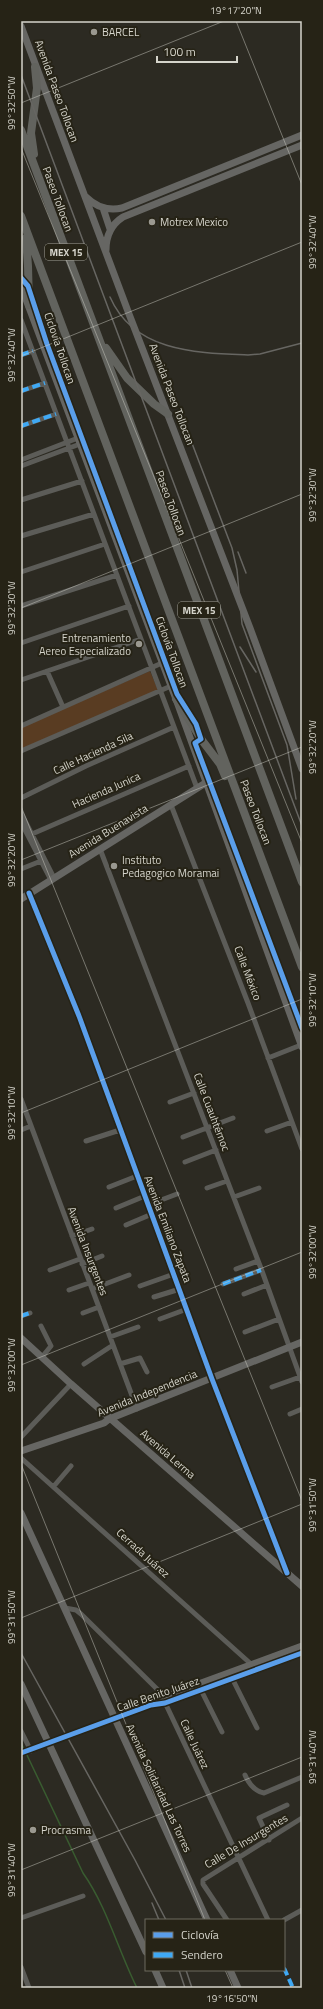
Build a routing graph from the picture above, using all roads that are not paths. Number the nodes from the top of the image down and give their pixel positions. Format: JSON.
{"nodes":[{"id":1,"x":21,"y":26,"type":"edge"},
{"id":2,"x":35,"y":67,"type":"junction"},
{"id":3,"x":21,"y":130,"type":"edge"},
{"id":4,"x":302,"y":135,"type":"edge"},
{"id":5,"x":286,"y":142,"type":"junction"},
{"id":6,"x":302,"y":145,"type":"edge"},
{"id":7,"x":288,"y":151,"type":"junction"},
{"id":8,"x":34,"y":167,"type":"junction"},
{"id":9,"x":205,"y":175,"type":"junction"},
{"id":10,"x":208,"y":182,"type":"junction"},
{"id":11,"x":165,"y":190,"type":"junction"},
{"id":12,"x":83,"y":192,"type":"junction"},
{"id":13,"x":168,"y":198,"type":"junction"},
{"id":14,"x":103,"y":208,"type":"junction"},
{"id":15,"x":22,"y":219,"type":"edge"},
{"id":16,"x":110,"y":229,"type":"junction"},
{"id":17,"x":106,"y":252,"type":"junction"},
{"id":18,"x":21,"y":286,"type":"edge"},
{"id":19,"x":29,"y":305,"type":"junction"},
{"id":20,"x":21,"y":320,"type":"edge"},
{"id":21,"x":98,"y":337,"type":"junction"},
{"id":22,"x":33,"y":351,"type":"junction"},
{"id":23,"x":21,"y":355,"type":"edge"},
{"id":24,"x":45,"y":383,"type":"junction"},
{"id":25,"x":21,"y":391,"type":"edge"},
{"id":26,"x":56,"y":414,"type":"junction"},
{"id":27,"x":168,"y":414,"type":"junction"},
{"id":28,"x":21,"y":426,"type":"edge"},
{"id":29,"x":79,"y":441,"type":"junction"},
{"id":30,"x":67,"y":442,"type":"junction"},
{"id":31,"x":69,"y":448,"type":"junction"},
{"id":32,"x":21,"y":460,"type":"edge"},
{"id":33,"x":21,"y":466,"type":"edge"},
{"id":34,"x":82,"y":481,"type":"junction"},
{"id":35,"x":21,"y":500,"type":"edge"},
{"id":36,"x":94,"y":514,"type":"junction"},
{"id":37,"x":21,"y":536,"type":"edge"},
{"id":38,"x":105,"y":544,"type":"junction"},
{"id":39,"x":21,"y":572,"type":"edge"},
{"id":40,"x":117,"y":575,"type":"junction"},
{"id":41,"x":21,"y":606,"type":"edge"},
{"id":42,"x":129,"y":606,"type":"junction"},
{"id":43,"x":141,"y":639,"type":"junction"},
{"id":44,"x":21,"y":643,"type":"edge"},
{"id":45,"x":162,"y":663,"type":"junction"},
{"id":46,"x":152,"y":667,"type":"junction"},
{"id":47,"x":47,"y":671,"type":"junction"},
{"id":48,"x":166,"y":673,"type":"junction"},
{"id":49,"x":155,"y":676,"type":"junction"},
{"id":50,"x":21,"y":680,"type":"edge"},
{"id":51,"x":171,"y":686,"type":"junction"},
{"id":52,"x":160,"y":691,"type":"junction"},
{"id":53,"x":176,"y":699,"type":"junction"},
{"id":54,"x":63,"y":707,"type":"junction"},
{"id":55,"x":21,"y":726,"type":"edge"},
{"id":56,"x":174,"y":727,"type":"junction"},
{"id":57,"x":21,"y":751,"type":"edge"},
{"id":58,"x":189,"y":766,"type":"junction"},
{"id":59,"x":302,"y":769,"type":"edge"},
{"id":60,"x":207,"y":782,"type":"junction"},
{"id":61,"x":197,"y":788,"type":"junction"},
{"id":62,"x":21,"y":798,"type":"edge"},
{"id":63,"x":238,"y":798,"type":"junction"},
{"id":64,"x":171,"y":805,"type":"junction"},
{"id":65,"x":21,"y":814,"type":"edge"},
{"id":66,"x":21,"y":822,"type":"edge"},
{"id":67,"x":23,"y":831,"type":"edge"},
{"id":68,"x":32,"y":834,"type":"junction"},
{"id":69,"x":100,"y":849,"type":"junction"},
{"id":70,"x":41,"y":861,"type":"junction"},
{"id":71,"x":21,"y":869,"type":"edge"},
{"id":72,"x":52,"y":879,"type":"junction"},
{"id":73,"x":302,"y":882,"type":"edge"},
{"id":74,"x":29,"y":894,"type":"junction"},
{"id":75,"x":21,"y":898,"type":"edge"},
{"id":76,"x":302,"y":967,"type":"edge"},
{"id":77,"x":302,"y":1046,"type":"edge"},
{"id":78,"x":268,"y":1058,"type":"junction"},
{"id":79,"x":194,"y":1093,"type":"junction"},
{"id":80,"x":21,"y":1099,"type":"edge"},
{"id":81,"x":170,"y":1102,"type":"dead end"},
{"id":82,"x":233,"y":1118,"type":"dead end"},
{"id":83,"x":292,"y":1122,"type":"junction"},
{"id":84,"x":31,"y":1126,"type":"junction"},
{"id":85,"x":208,"y":1129,"type":"junction"},
{"id":86,"x":21,"y":1130,"type":"edge"},
{"id":87,"x":120,"y":1130,"type":"junction"},
{"id":88,"x":267,"y":1131,"type":"dead end"},
{"id":89,"x":183,"y":1137,"type":"dead end"},
{"id":90,"x":86,"y":1141,"type":"dead end"},
{"id":91,"x":302,"y":1149,"type":"edge"},
{"id":92,"x":216,"y":1150,"type":"junction"},
{"id":93,"x":185,"y":1162,"type":"dead end"},
{"id":94,"x":137,"y":1176,"type":"junction"},
{"id":95,"x":227,"y":1181,"type":"junction"},
{"id":96,"x":108,"y":1187,"type":"dead end"},
{"id":97,"x":207,"y":1188,"type":"dead end"},
{"id":98,"x":259,"y":1188,"type":"dead end"},
{"id":99,"x":177,"y":1194,"type":"dead end"},
{"id":100,"x":145,"y":1196,"type":"junction"},
{"id":101,"x":234,"y":1197,"type":"junction"},
{"id":102,"x":148,"y":1205,"type":"junction"},
{"id":103,"x":116,"y":1208,"type":"dead end"},
{"id":104,"x":152,"y":1214,"type":"junction"},
{"id":105,"x":126,"y":1225,"type":"dead end"},
{"id":106,"x":92,"y":1229,"type":"dead end"},
{"id":107,"x":72,"y":1236,"type":"junction"},
{"id":108,"x":102,"y":1256,"type":"dead end"},
{"id":109,"x":80,"y":1258,"type":"junction"},
{"id":110,"x":258,"y":1260,"type":"junction"},
{"id":111,"x":82,"y":1264,"type":"junction"},
{"id":112,"x":236,"y":1269,"type":"dead end"},
{"id":113,"x":50,"y":1270,"type":"dead end"},
{"id":114,"x":261,"y":1270,"type":"junction"},
{"id":115,"x":174,"y":1274,"type":"junction"},
{"id":116,"x":129,"y":1275,"type":"dead end"},
{"id":117,"x":89,"y":1283,"type":"junction"},
{"id":118,"x":223,"y":1284,"type":"dead end"},
{"id":119,"x":267,"y":1285,"type":"junction"},
{"id":120,"x":140,"y":1286,"type":"dead end"},
{"id":121,"x":180,"y":1288,"type":"junction"},
{"id":122,"x":92,"y":1289,"type":"junction"},
{"id":123,"x":69,"y":1290,"type":"dead end"},
{"id":124,"x":244,"y":1294,"type":"dead end"},
{"id":125,"x":154,"y":1297,"type":"dead end"},
{"id":126,"x":99,"y":1307,"type":"junction"},
{"id":127,"x":187,"y":1309,"type":"junction"},
{"id":128,"x":30,"y":1313,"type":"dead end"},
{"id":129,"x":83,"y":1314,"type":"dead end"},
{"id":130,"x":21,"y":1316,"type":"edge"},
{"id":131,"x":160,"y":1319,"type":"dead end"},
{"id":132,"x":279,"y":1319,"type":"junction"},
{"id":133,"x":41,"y":1326,"type":"dead end"},
{"id":134,"x":138,"y":1327,"type":"dead end"},
{"id":135,"x":245,"y":1332,"type":"dead end"},
{"id":136,"x":110,"y":1337,"type":"junction"},
{"id":137,"x":22,"y":1342,"type":"edge"},
{"id":138,"x":302,"y":1342,"type":"edge"},
{"id":139,"x":113,"y":1345,"type":"junction"},
{"id":140,"x":289,"y":1347,"type":"junction"},
{"id":141,"x":42,"y":1357,"type":"junction"},
{"id":142,"x":84,"y":1364,"type":"dead end"},
{"id":143,"x":120,"y":1364,"type":"junction"},
{"id":144,"x":147,"y":1372,"type":"dead end"},
{"id":145,"x":212,"y":1378,"type":"junction"},
{"id":146,"x":301,"y":1380,"type":"edge"},
{"id":147,"x":69,"y":1386,"type":"junction"},
{"id":148,"x":272,"y":1387,"type":"dead end"},
{"id":149,"x":137,"y":1409,"type":"junction"},
{"id":150,"x":302,"y":1409,"type":"edge"},
{"id":151,"x":290,"y":1414,"type":"dead end"},
{"id":152,"x":108,"y":1420,"type":"junction"},
{"id":153,"x":21,"y":1437,"type":"edge"},
{"id":154,"x":21,"y":1451,"type":"edge"},
{"id":155,"x":21,"y":1458,"type":"edge"},
{"id":156,"x":71,"y":1466,"type":"dead end"},
{"id":157,"x":54,"y":1486,"type":"junction"},
{"id":158,"x":21,"y":1513,"type":"edge"},
{"id":159,"x":287,"y":1573,"type":"junction"},
{"id":160,"x":302,"y":1586,"type":"edge"},
{"id":161,"x":65,"y":1608,"type":"junction"},
{"id":162,"x":302,"y":1646,"type":"edge"},
{"id":163,"x":302,"y":1653,"type":"edge"},
{"id":164,"x":251,"y":1664,"type":"junction"},
{"id":165,"x":232,"y":1678,"type":"junction"},
{"id":166,"x":21,"y":1684,"type":"edge"},
{"id":167,"x":201,"y":1690,"type":"junction"},
{"id":168,"x":164,"y":1700,"type":"junction"},
{"id":169,"x":115,"y":1719,"type":"junction"},
{"id":170,"x":257,"y":1728,"type":"dead end"},
{"id":171,"x":21,"y":1731,"type":"edge"},
{"id":172,"x":222,"y":1732,"type":"dead end"},
{"id":173,"x":48,"y":1744,"type":"junction"},
{"id":174,"x":26,"y":1752,"type":"edge"},
{"id":175,"x":245,"y":1775,"type":"dead end"},
{"id":176,"x":302,"y":1777,"type":"edge"},
{"id":177,"x":287,"y":1805,"type":"dead end"},
{"id":178,"x":302,"y":1818,"type":"edge"},
{"id":179,"x":269,"y":1840,"type":"junction"},
{"id":180,"x":239,"y":1859,"type":"junction"},
{"id":181,"x":83,"y":1896,"type":"dead end"},
{"id":182,"x":302,"y":1910,"type":"edge"},
{"id":183,"x":21,"y":1918,"type":"edge"},
{"id":184,"x":207,"y":1919,"type":"edge"},
{"id":185,"x":226,"y":1919,"type":"edge"},
{"id":186,"x":268,"y":1919,"type":"edge"},
{"id":187,"x":285,"y":1919,"type":"edge"},
{"id":188,"x":145,"y":1950,"type":"edge"},
{"id":189,"x":21,"y":1967,"type":"edge"},
{"id":190,"x":156,"y":1971,"type":"edge"},
{"id":191,"x":230,"y":1971,"type":"edge"},
{"id":192,"x":29,"y":1988,"type":"edge"},
{"id":193,"x":164,"y":1988,"type":"edge"},
{"id":194,"x":238,"y":1988,"type":"edge"}],
"edges":[{"from":1,"to":2,"type":"main road","name":"Avenida Paseo Tollocan"},
{"from":2,"to":8,"type":"highway"},
{"from":2,"to":12,"type":"main road","name":"Avenida Paseo Tollocan"},
{"from":3,"to":8,"type":"highway","name":"Paseo Tollocan","number":"MEX 15"},
{"from":4,"to":5,"type":"main road"},
{"from":5,"to":7,"type":"street"},
{"from":5,"to":9,"type":"main road"},
{"from":6,"to":7,"type":"main road"},
{"from":7,"to":10,"type":"main road"},
{"from":8,"to":21,"type":"highway","name":"Paseo Tollocan","number":"MEX 15"},
{"from":9,"to":10,"type":"street"},
{"from":9,"to":11,"type":"main road"},
{"from":10,"to":13,"type":"main road"},
{"from":11,"to":13,"type":"street"},
{"from":11,"to":14,"type":"main road"},
{"from":12,"to":14,"type":"main road"},
{"from":12,"to":17,"type":"main road","name":"Avenida Paseo Tollocan"},
{"from":13,"to":16,"type":"main road"},
{"from":14,"to":16,"type":"main road"},
{"from":15,"to":19,"type":"highway"},
{"from":15,"to":63,"type":"highway","name":"Paseo Tollocan","number":"MEX 15"},
{"from":16,"to":17,"type":"main road"},
{"from":17,"to":27,"type":"main road","name":"Avenida Paseo Tollocan"},
{"from":18,"to":19,"type":"main road"},
{"from":19,"to":29,"type":"main road"},
{"from":20,"to":22,"type":"street"},
{"from":21,"to":27,"type":"highway"},
{"from":21,"to":73,"type":"highway","name":"Paseo Tollocan","number":"MEX 15"},
{"from":22,"to":23,"type":"street"},
{"from":22,"to":24,"type":"street"},
{"from":24,"to":25,"type":"street"},
{"from":24,"to":26,"type":"street"},
{"from":26,"to":28,"type":"street"},
{"from":26,"to":30,"type":"street"},
{"from":27,"to":59,"type":"main road","name":"Avenida Paseo Tollocan"},
{"from":29,"to":30,"type":"street"},
{"from":29,"to":31,"type":"street"},
{"from":29,"to":45,"type":"main road"},
{"from":30,"to":31,"type":"street"},
{"from":30,"to":32,"type":"street"},
{"from":31,"to":33,"type":"street"},
{"from":31,"to":34,"type":"street"},
{"from":34,"to":35,"type":"street"},
{"from":34,"to":36,"type":"street"},
{"from":36,"to":37,"type":"street"},
{"from":36,"to":38,"type":"street"},
{"from":38,"to":39,"type":"street"},
{"from":38,"to":40,"type":"street"},
{"from":40,"to":41,"type":"street"},
{"from":40,"to":42,"type":"street"},
{"from":42,"to":43,"type":"street"},
{"from":42,"to":44,"type":"street"},
{"from":43,"to":46,"type":"street"},
{"from":43,"to":47,"type":"street"},
{"from":45,"to":46,"type":"street"},
{"from":45,"to":48,"type":"main road"},
{"from":46,"to":49,"type":"street"},
{"from":46,"to":54,"type":"street"},
{"from":47,"to":50,"type":"street"},
{"from":47,"to":54,"type":"street"},
{"from":48,"to":49,"type":"street"},
{"from":48,"to":51,"type":"main road"},
{"from":49,"to":52,"type":"street"},
{"from":51,"to":52,"type":"street"},
{"from":51,"to":53,"type":"main road"},
{"from":52,"to":56,"type":"street"},
{"from":52,"to":57,"type":"street"},
{"from":53,"to":60,"type":"main road"},
{"from":53,"to":63,"type":"highway"},
{"from":54,"to":55,"type":"street"},
{"from":56,"to":58,"type":"street"},
{"from":56,"to":62,"type":"street","name":"Calle Hacienda Sila"},
{"from":58,"to":61,"type":"street"},
{"from":58,"to":68,"type":"street","name":"Hacienda Junica"},
{"from":60,"to":61,"type":"main road","name":"Avenida Buenavista"},
{"from":60,"to":77,"type":"main road"},
{"from":61,"to":64,"type":"main road","name":"Avenida Buenavista"},
{"from":63,"to":76,"type":"highway","name":"Paseo Tollocan","number":"MEX 15"},
{"from":64,"to":69,"type":"main road","name":"Avenida Buenavista"},
{"from":64,"to":78,"type":"street","name":"Calle México"},
{"from":65,"to":68,"type":"street"},
{"from":66,"to":67,"type":"street"},
{"from":67,"to":70,"type":"street"},
{"from":68,"to":72,"type":"street"},
{"from":69,"to":72,"type":"main road","name":"Avenida Buenavista"},
{"from":69,"to":79,"type":"street","name":"Calle Cuauhtémoc"},
{"from":70,"to":71,"type":"street"},
{"from":70,"to":72,"type":"street"},
{"from":72,"to":74,"type":"main road","name":"Avenida Buenavista"},
{"from":74,"to":75,"type":"main road","name":"Avenida Buenavista"},
{"from":74,"to":87,"type":"street","name":"Avenida Emiliano Zapata"},
{"from":77,"to":78,"type":"street"},
{"from":78,"to":83,"type":"street","name":"Calle México"},
{"from":79,"to":81,"type":"street"},
{"from":79,"to":85,"type":"street","name":"Calle Cuauhtémoc"},
{"from":80,"to":84,"type":"street","name":"Avenida Insurgentes"},
{"from":82,"to":85,"type":"street"},
{"from":83,"to":88,"type":"street"},
{"from":83,"to":91,"type":"street","name":"Calle México"},
{"from":84,"to":86,"type":"street"},
{"from":84,"to":107,"type":"street","name":"Avenida Insurgentes"},
{"from":85,"to":89,"type":"street"},
{"from":85,"to":92,"type":"street","name":"Calle Cuauhtémoc"},
{"from":87,"to":90,"type":"street"},
{"from":87,"to":94,"type":"street","name":"Avenida Emiliano Zapata"},
{"from":92,"to":93,"type":"street"},
{"from":92,"to":95,"type":"street","name":"Calle Cuauhtémoc"},
{"from":94,"to":96,"type":"street"},
{"from":94,"to":100,"type":"street","name":"Avenida Emiliano Zapata"},
{"from":95,"to":97,"type":"street"},
{"from":95,"to":101,"type":"street","name":"Calle Cuauhtémoc"},
{"from":98,"to":101,"type":"street"},
{"from":99,"to":102,"type":"street"},
{"from":100,"to":102,"type":"street","name":"Avenida Emiliano Zapata"},
{"from":100,"to":103,"type":"street"},
{"from":101,"to":110,"type":"street","name":"Calle Cuauhtémoc"},
{"from":102,"to":104,"type":"street","name":"Avenida Emiliano Zapata"},
{"from":104,"to":105,"type":"street"},
{"from":104,"to":115,"type":"street","name":"Avenida Emiliano Zapata"},
{"from":106,"to":107,"type":"street"},
{"from":107,"to":109,"type":"street","name":"Avenida Insurgentes"},
{"from":108,"to":111,"type":"street"},
{"from":109,"to":111,"type":"street","name":"Avenida Insurgentes"},
{"from":109,"to":113,"type":"street"},
{"from":110,"to":112,"type":"street"},
{"from":110,"to":114,"type":"street","name":"Calle Cuauhtémoc"},
{"from":111,"to":117,"type":"street","name":"Avenida Insurgentes"},
{"from":114,"to":118,"type":"street"},
{"from":114,"to":119,"type":"street","name":"Calle Cuauhtémoc"},
{"from":115,"to":120,"type":"street"},
{"from":115,"to":121,"type":"street","name":"Avenida Emiliano Zapata"},
{"from":116,"to":122,"type":"street"},
{"from":117,"to":122,"type":"street","name":"Avenida Insurgentes"},
{"from":117,"to":123,"type":"street"},
{"from":119,"to":124,"type":"street"},
{"from":119,"to":132,"type":"street","name":"Calle Cuauhtémoc"},
{"from":121,"to":125,"type":"street"},
{"from":121,"to":127,"type":"street","name":"Avenida Emiliano Zapata"},
{"from":122,"to":126,"type":"street","name":"Avenida Insurgentes"},
{"from":126,"to":129,"type":"street"},
{"from":126,"to":136,"type":"street","name":"Avenida Insurgentes"},
{"from":127,"to":131,"type":"street"},
{"from":127,"to":145,"type":"street","name":"Avenida Emiliano Zapata"},
{"from":128,"to":130,"type":"street"},
{"from":132,"to":135,"type":"street"},
{"from":132,"to":140,"type":"street","name":"Calle Cuauhtémoc"},
{"from":133,"to":141,"type":"street"},
{"from":134,"to":136,"type":"street"},
{"from":136,"to":139,"type":"street","name":"Avenida Insurgentes"},
{"from":137,"to":141,"type":"main road","name":"Avenida Lerma"},
{"from":138,"to":140,"type":"main road","name":"Avenida Independencia"},
{"from":139,"to":142,"type":"street"},
{"from":139,"to":143,"type":"street","name":"Avenida Insurgentes"},
{"from":140,"to":145,"type":"main road","name":"Avenida Independencia"},
{"from":140,"to":146,"type":"street","name":"Calle Cuauhtémoc"},
{"from":141,"to":147,"type":"main road","name":"Avenida Lerma"},
{"from":143,"to":144,"type":"street"},
{"from":143,"to":149,"type":"street","name":"Avenida Insurgentes"},
{"from":145,"to":149,"type":"main road","name":"Avenida Independencia"},
{"from":145,"to":159,"type":"street","name":"Avenida Emiliano Zapata"},
{"from":146,"to":148,"type":"street"},
{"from":147,"to":152,"type":"main road","name":"Avenida Lerma"},
{"from":147,"to":153,"type":"street"},
{"from":149,"to":152,"type":"main road","name":"Avenida Independencia"},
{"from":150,"to":151,"type":"street"},
{"from":152,"to":154,"type":"main road","name":"Avenida Independencia"},
{"from":152,"to":159,"type":"main road","name":"Avenida Lerma"},
{"from":155,"to":157,"type":"street","name":"Cerrada Juárez"},
{"from":156,"to":157,"type":"street"},
{"from":157,"to":164,"type":"street","name":"Cerrada Juárez"},
{"from":158,"to":161,"type":"main road","name":"Avenida Solidaridad Las Torres"},
{"from":159,"to":160,"type":"main road","name":"Avenida Lerma"},
{"from":161,"to":168,"type":"street","name":"Calle Juárez"},
{"from":161,"to":169,"type":"main road","name":"Avenida Solidaridad Las Torres"},
{"from":162,"to":164,"type":"main road","name":"Calle Benito Juárez"},
{"from":163,"to":165,"type":"main road","name":"Calle Benito Juárez"},
{"from":164,"to":168,"type":"main road","name":"Calle Benito Juárez"},
{"from":165,"to":167,"type":"main road","name":"Calle Benito Juárez"},
{"from":165,"to":170,"type":"street"},
{"from":166,"to":173,"type":"main road"},
{"from":167,"to":168,"type":"main road","name":"Calle Benito Juárez"},
{"from":167,"to":172,"type":"street"},
{"from":168,"to":169,"type":"main road","name":"Calle Benito Juárez"},
{"from":168,"to":180,"type":"street","name":"Calle Juárez"},
{"from":169,"to":173,"type":"main road","name":"Calle Benito Juárez"},
{"from":169,"to":184,"type":"main road","name":"Avenida Solidaridad Las Torres"},
{"from":171,"to":174,"type":"street"},
{"from":173,"to":174,"type":"main road","name":"Calle Benito Juárez"},
{"from":173,"to":188,"type":"main road"},
{"from":175,"to":176,"type":"street"},
{"from":177,"to":179,"type":"street"},
{"from":178,"to":179,"type":"street","name":"Calle De Insurgentes"},
{"from":179,"to":180,"type":"street","name":"Calle De Insurgentes"},
{"from":180,"to":185,"type":"street","name":"Calle De Insurgentes"},
{"from":180,"to":186,"type":"street","name":"Calle Juárez"},
{"from":181,"to":183,"type":"street"},
{"from":182,"to":187,"type":"street"},
{"from":189,"to":192,"type":"street"},
{"from":190,"to":193,"type":"main road"},
{"from":191,"to":194,"type":"main road"}]}
